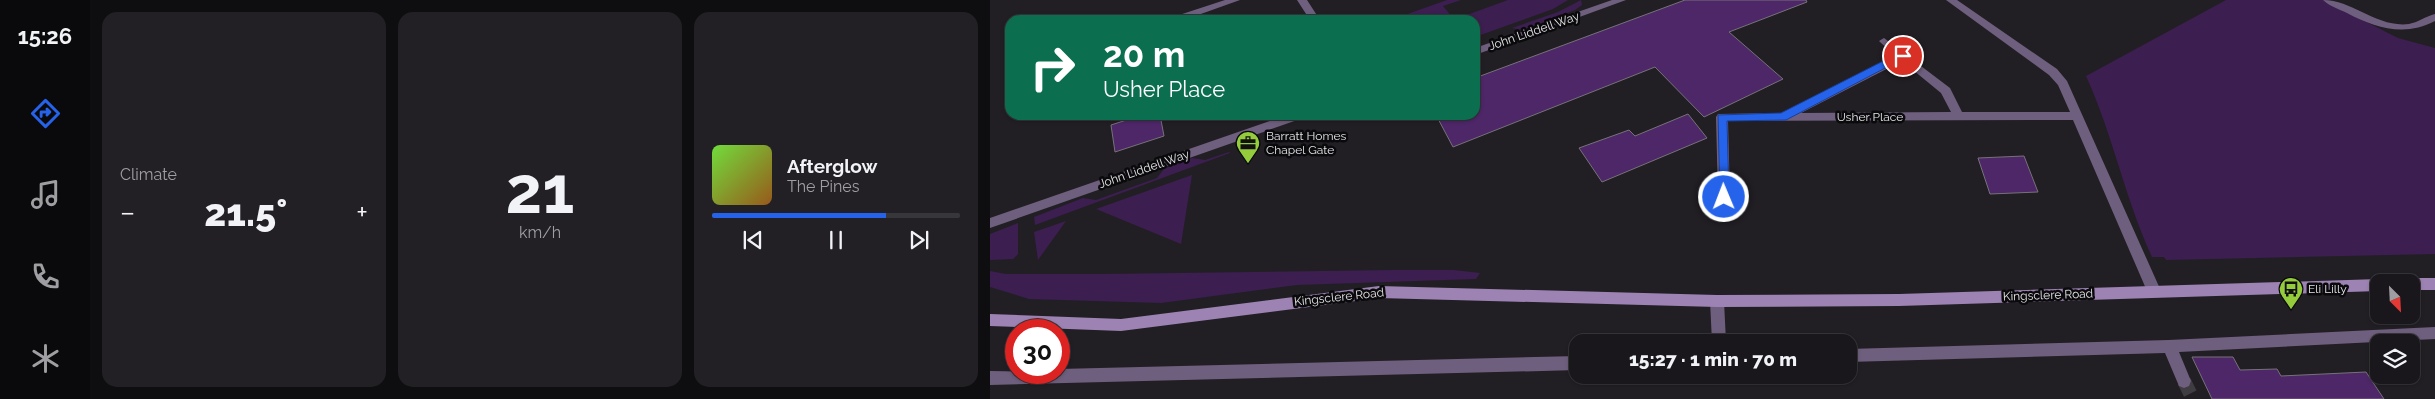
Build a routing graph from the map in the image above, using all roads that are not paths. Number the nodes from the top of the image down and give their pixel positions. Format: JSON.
{"nodes":[{"id":1,"x":1235,"y":0,"type":"edge"},
{"id":2,"x":1302,"y":0,"type":"edge"},
{"id":3,"x":1621,"y":0,"type":"edge"},
{"id":4,"x":1951,"y":0,"type":"edge"},
{"id":5,"x":2328,"y":0,"type":"edge"},
{"id":6,"x":1600,"y":3,"type":"edge"},
{"id":7,"x":1189,"y":15,"type":"edge"},
{"id":8,"x":1311,"y":15,"type":"edge"},
{"id":9,"x":2435,"y":17,"type":"edge"},
{"id":10,"x":1884,"y":41,"type":"dead end"},
{"id":11,"x":1480,"y":50,"type":"edge"},
{"id":12,"x":1903,"y":56,"type":"junction"},
{"id":13,"x":1958,"y":116,"type":"junction"},
{"id":14,"x":2077,"y":116,"type":"junction"},
{"id":15,"x":1782,"y":117,"type":"junction"},
{"id":16,"x":1284,"y":120,"type":"edge"},
{"id":17,"x":1724,"y":197,"type":"dead end"},
{"id":18,"x":990,"y":223,"type":"edge"},
{"id":19,"x":2420,"y":284,"type":"edge"},
{"id":20,"x":2435,"y":284,"type":"edge"},
{"id":21,"x":2370,"y":285,"type":"edge"},
{"id":22,"x":2154,"y":292,"type":"junction"},
{"id":23,"x":1717,"y":302,"type":"junction"},
{"id":24,"x":991,"y":320,"type":"edge"},
{"id":25,"x":2435,"y":333,"type":"edge"},
{"id":26,"x":1719,"y":334,"type":"edge"},
{"id":27,"x":2169,"y":346,"type":"junction"},
{"id":28,"x":1857,"y":356,"type":"edge"},
{"id":29,"x":1569,"y":363,"type":"edge"},
{"id":30,"x":990,"y":378,"type":"edge"},
{"id":31,"x":2184,"y":381,"type":"tunnel mouth"}],
"edges":[{"from":1,"to":7,"type":"street"},
{"from":2,"to":8,"type":"street"},
{"from":3,"to":6,"type":"street","name":"John Liddell Way"},
{"from":4,"to":14,"type":"street"},
{"from":5,"to":9,"type":"street"},
{"from":6,"to":11,"type":"street","name":"John Liddell Way"},
{"from":10,"to":12,"type":"street"},
{"from":12,"to":13,"type":"street"},
{"from":12,"to":15,"type":"street","name":"Usher Place"},
{"from":13,"to":14,"type":"street","name":"Usher Place"},
{"from":13,"to":15,"type":"street","name":"Usher Place"},
{"from":14,"to":22,"type":"street"},
{"from":15,"to":17,"type":"street","name":"Usher Place"},
{"from":16,"to":18,"type":"street","name":"John Liddell Way"},
{"from":19,"to":20,"type":"street"},
{"from":21,"to":22,"type":"street","name":"Kingsclere Road"},
{"from":22,"to":23,"type":"street","name":"Kingsclere Road"},
{"from":23,"to":24,"type":"street","name":"Kingsclere Road"},
{"from":23,"to":26,"type":"street"},
{"from":25,"to":27,"type":"street"},
{"from":27,"to":28,"type":"street"},
{"from":27,"to":31,"type":"street"},
{"from":29,"to":30,"type":"street"}]}
